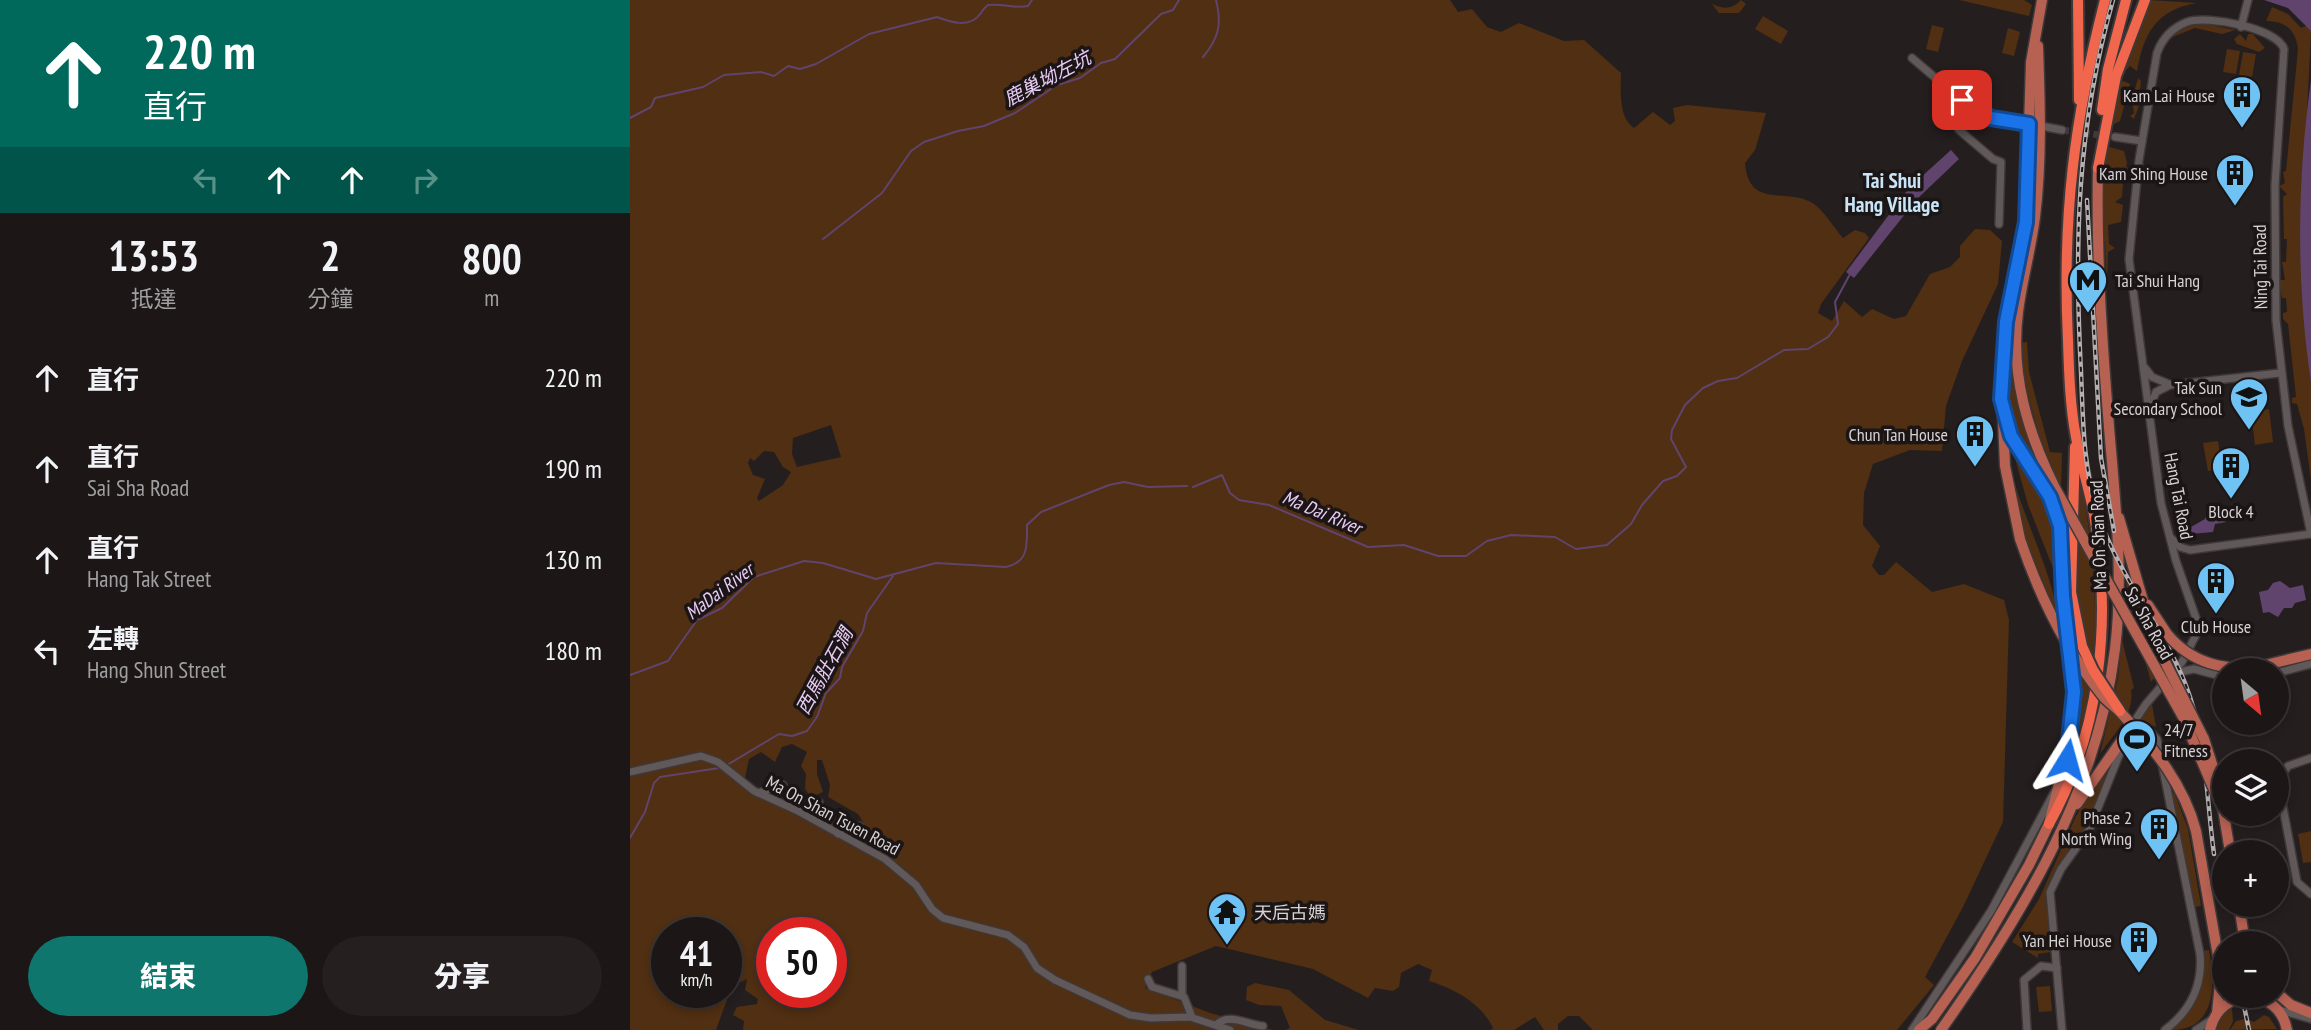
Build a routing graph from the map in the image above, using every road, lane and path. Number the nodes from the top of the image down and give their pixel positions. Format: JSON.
{"nodes":[{"id":1,"x":2042,"y":0,"type":"edge"},
{"id":2,"x":2105,"y":0,"type":"edge"},
{"id":3,"x":2126,"y":0,"type":"edge"},
{"id":4,"x":2145,"y":0,"type":"edge"},
{"id":5,"x":2078,"y":1,"type":"edge"},
{"id":6,"x":2247,"y":3,"type":"edge"},
{"id":7,"x":2039,"y":21,"type":"junction"},
{"id":8,"x":2241,"y":27,"type":"junction"},
{"id":9,"x":1912,"y":58,"type":"dead end"},
{"id":10,"x":1973,"y":110,"type":"junction"},
{"id":11,"x":2079,"y":110,"type":"junction"},
{"id":12,"x":2029,"y":124,"type":"junction"},
{"id":13,"x":2041,"y":126,"type":"junction"},
{"id":14,"x":2062,"y":130,"type":"tunnel mouth"},
{"id":15,"x":2115,"y":137,"type":"tunnel mouth"},
{"id":16,"x":2142,"y":141,"type":"junction"},
{"id":17,"x":2098,"y":167,"type":"junction"},
{"id":18,"x":1999,"y":224,"type":"dead end"},
{"id":19,"x":2017,"y":289,"type":"junction"},
{"id":20,"x":2144,"y":365,"type":"junction"},
{"id":21,"x":2280,"y":373,"type":"junction"},
{"id":22,"x":2170,"y":384,"type":"junction"},
{"id":23,"x":2001,"y":405,"type":"junction"},
{"id":24,"x":2149,"y":410,"type":"junction"},
{"id":25,"x":2075,"y":435,"type":"junction"},
{"id":26,"x":2116,"y":505,"type":"junction"},
{"id":27,"x":2072,"y":530,"type":"junction"},
{"id":28,"x":2169,"y":534,"type":"junction"},
{"id":29,"x":2311,"y":534,"type":"edge"},
{"id":30,"x":2064,"y":563,"type":"junction"},
{"id":31,"x":2145,"y":600,"type":"junction"},
{"id":32,"x":2311,"y":654,"type":"edge"},
{"id":33,"x":2311,"y":664,"type":"edge"},
{"id":34,"x":2289,"y":670,"type":"edge"},
{"id":35,"x":2174,"y":673,"type":"junction"},
{"id":36,"x":2212,"y":674,"type":"edge"},
{"id":37,"x":2120,"y":711,"type":"junction"},
{"id":38,"x":2128,"y":732,"type":"junction"},
{"id":39,"x":2311,"y":758,"type":"edge"},
{"id":40,"x":2212,"y":769,"type":"edge"},
{"id":41,"x":2063,"y":771,"type":"junction"},
{"id":42,"x":630,"y":772,"type":"edge"},
{"id":43,"x":2212,"y":779,"type":"edge"},
{"id":44,"x":783,"y":785,"type":"dead end"},
{"id":45,"x":758,"y":793,"type":"junction"},
{"id":46,"x":819,"y":802,"type":"dead end"},
{"id":47,"x":794,"y":809,"type":"junction"},
{"id":48,"x":2049,"y":824,"type":"junction"},
{"id":49,"x":2063,"y":825,"type":"junction"},
{"id":50,"x":860,"y":826,"type":"dead end"},
{"id":51,"x":838,"y":834,"type":"junction"},
{"id":52,"x":2311,"y":894,"type":"edge"},
{"id":53,"x":1182,"y":966,"type":"dead end"},
{"id":54,"x":2057,"y":968,"type":"junction"},
{"id":55,"x":1148,"y":979,"type":"dead end"},
{"id":56,"x":1182,"y":996,"type":"junction"},
{"id":57,"x":2289,"y":1003,"type":"edge"},
{"id":58,"x":2225,"y":1008,"type":"edge"},
{"id":59,"x":2277,"y":1008,"type":"edge"},
{"id":60,"x":2279,"y":1010,"type":"junction"},
{"id":61,"x":2311,"y":1013,"type":"edge"},
{"id":62,"x":2216,"y":1015,"type":"junction"},
{"id":63,"x":1192,"y":1017,"type":"junction"},
{"id":64,"x":1932,"y":1019,"type":"junction"},
{"id":65,"x":2311,"y":1019,"type":"edge"},
{"id":66,"x":1216,"y":1025,"type":"junction"},
{"id":67,"x":1263,"y":1026,"type":"dead end"},
{"id":68,"x":1230,"y":1030,"type":"edge"},
{"id":69,"x":1912,"y":1030,"type":"edge"},
{"id":70,"x":1919,"y":1030,"type":"edge"},
{"id":71,"x":1924,"y":1030,"type":"edge"},
{"id":72,"x":1941,"y":1030,"type":"edge"},
{"id":73,"x":2026,"y":1030,"type":"edge"},
{"id":74,"x":2062,"y":1030,"type":"edge"},
{"id":75,"x":2165,"y":1030,"type":"edge"},
{"id":76,"x":2196,"y":1030,"type":"edge"},
{"id":77,"x":2210,"y":1030,"type":"edge"},
{"id":78,"x":2287,"y":1030,"type":"edge"}],
"edges":[{"from":1,"to":7,"type":"main road"},
{"from":2,"to":11,"type":"highway","name":"Ma On Shan Road"},
{"from":3,"to":17,"type":"highway","name":"Ma On Shan Road"},
{"from":4,"to":17,"type":"highway"},
{"from":5,"to":11,"type":"highway"},
{"from":6,"to":8,"type":"street"},
{"from":7,"to":12,"type":"main road"},
{"from":7,"to":13,"type":"main road"},
{"from":8,"to":16,"type":"street","name":"Hang Tai Road"},
{"from":8,"to":21,"type":"street","name":"Ning Tai Road"},
{"from":9,"to":10,"type":"street"},
{"from":10,"to":12,"type":"street"},
{"from":10,"to":18,"type":"street"},
{"from":11,"to":25,"type":"highway","name":"Ma On Shan Road"},
{"from":12,"to":13,"type":"main road"},
{"from":12,"to":19,"type":"main road"},
{"from":13,"to":14,"type":"street"},
{"from":13,"to":19,"type":"main road"},
{"from":15,"to":16,"type":"street"},
{"from":16,"to":20,"type":"street","name":"Hang Tai Road"},
{"from":17,"to":26,"type":"main road","name":"Ma On Shan Road"},
{"from":19,"to":23,"type":"main road"},
{"from":19,"to":43,"type":"main road","name":"Sai Sha Road","bridge":true},
{"from":20,"to":22,"type":"street"},
{"from":20,"to":24,"type":"street","name":"Hang Tai Road"},
{"from":21,"to":22,"type":"street"},
{"from":21,"to":29,"type":"street","name":"Ning Tai Road"},
{"from":22,"to":24,"type":"street"},
{"from":23,"to":30,"type":"main road","name":"Ma On Shan Road"},
{"from":23,"to":37,"type":"main road","bridge":true},
{"from":24,"to":28,"type":"street","name":"Hang Tai Road"},
{"from":25,"to":27,"type":"highway"},
{"from":25,"to":48,"type":"highway","name":"Ma On Shan Road"},
{"from":26,"to":31,"type":"main road"},
{"from":26,"to":49,"type":"main road","name":"Ma On Shan Road"},
{"from":27,"to":30,"type":"highway"},
{"from":27,"to":37,"type":"highway","bridge":true},
{"from":28,"to":29,"type":"street"},
{"from":28,"to":35,"type":"street","name":"Hang Tai Road"},
{"from":30,"to":41,"type":"main road","name":"Ma On Shan Road"},
{"from":31,"to":32,"type":"main road","bridge":true},
{"from":31,"to":40,"type":"main road","bridge":true},
{"from":33,"to":34,"type":"street"},
{"from":35,"to":36,"type":"street"},
{"from":35,"to":38,"type":"street","name":"Hang Tai Road"},
{"from":37,"to":62,"type":"main road","bridge":true},
{"from":38,"to":49,"type":"main road"},
{"from":38,"to":54,"type":"street","name":"Hang Tai Road"},
{"from":38,"to":75,"type":"street"},
{"from":39,"to":52,"type":"street"},
{"from":41,"to":48,"type":"main road","name":"Ma On Shan Road"},
{"from":41,"to":69,"type":"street","name":"Ma On Shan Road"},
{"from":42,"to":45,"type":"street","name":"Ma On Shan Tsuen Road"},
{"from":44,"to":45,"type":"street"},
{"from":45,"to":47,"type":"street","name":"Ma On Shan Tsuen Road"},
{"from":46,"to":47,"type":"street"},
{"from":47,"to":51,"type":"street","name":"Ma On Shan Tsuen Road"},
{"from":48,"to":64,"type":"main road","name":"Ma On Shan Road"},
{"from":49,"to":72,"type":"main road","name":"Ma On Shan Road"},
{"from":50,"to":51,"type":"street"},
{"from":51,"to":63,"type":"street","name":"Ma On Shan Tsuen Road"},
{"from":53,"to":56,"type":"street"},
{"from":54,"to":73,"type":"street"},
{"from":54,"to":74,"type":"street","name":"Hang Tai Road"},
{"from":55,"to":56,"type":"street"},
{"from":56,"to":63,"type":"street"},
{"from":57,"to":61,"type":"main road"},
{"from":58,"to":62,"type":"main road"},
{"from":59,"to":60,"type":"main road"},
{"from":60,"to":65,"type":"street"},
{"from":60,"to":78,"type":"main road"},
{"from":62,"to":76,"type":"street"},
{"from":62,"to":77,"type":"main road"},
{"from":63,"to":66,"type":"street","name":"Ma On Shan Tsuen Road"},
{"from":64,"to":70,"type":"main road","name":"Ma On Shan Road"},
{"from":64,"to":71,"type":"main road"},
{"from":66,"to":67,"type":"street"},
{"from":66,"to":68,"type":"street","name":"Ma On Shan Tsuen Road"}]}
